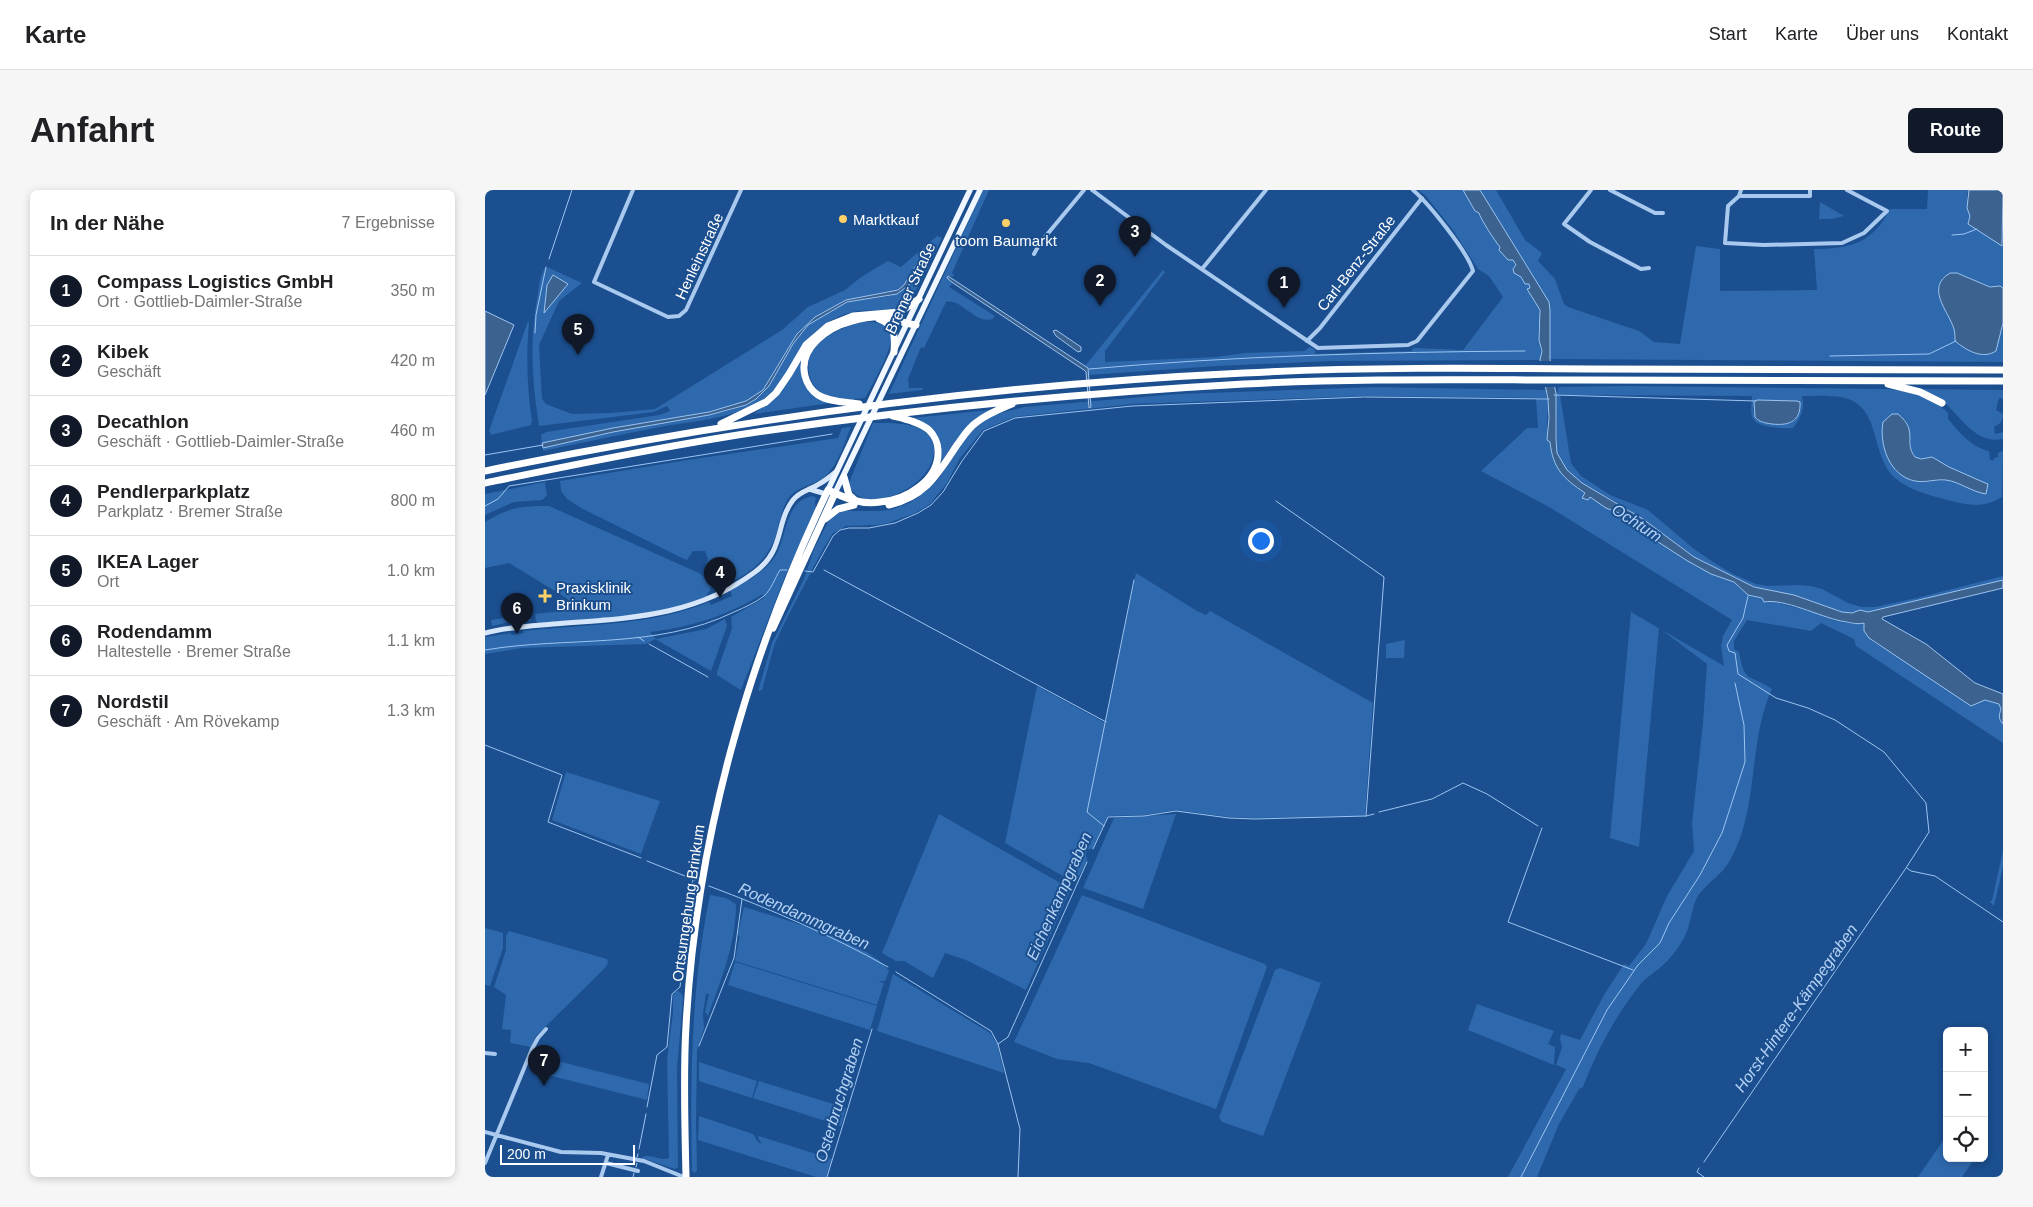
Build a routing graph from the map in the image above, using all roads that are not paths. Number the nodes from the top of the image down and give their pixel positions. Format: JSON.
{"nodes":[{"id":1,"x":633,"y":190,"type":"edge"},
{"id":2,"x":741,"y":190,"type":"edge"},
{"id":3,"x":970,"y":190,"type":"edge"},
{"id":4,"x":980,"y":190,"type":"edge"},
{"id":5,"x":1084,"y":190,"type":"edge"},
{"id":6,"x":1092,"y":190,"type":"edge"},
{"id":7,"x":1266,"y":190,"type":"edge"},
{"id":8,"x":1413,"y":190,"type":"edge"},
{"id":9,"x":1591,"y":190,"type":"edge"},
{"id":10,"x":1610,"y":190,"type":"edge"},
{"id":11,"x":1741,"y":190,"type":"edge"},
{"id":12,"x":1810,"y":190,"type":"edge"},
{"id":13,"x":1847,"y":190,"type":"edge"},
{"id":14,"x":1739,"y":196,"type":"junction"},
{"id":15,"x":1422,"y":198,"type":"junction"},
{"id":16,"x":1663,"y":213,"type":"dead end"},
{"id":17,"x":1034,"y":254,"type":"dead end"},
{"id":18,"x":1649,"y":268,"type":"dead end"},
{"id":19,"x":1202,"y":269,"type":"junction"},
{"id":20,"x":919,"y":299,"type":"junction"},
{"id":21,"x":891,"y":314,"type":"junction"},
{"id":22,"x":871,"y":318,"type":"junction"},
{"id":23,"x":908,"y":322,"type":"junction"},
{"id":24,"x":916,"y":325,"type":"junction"},
{"id":25,"x":1307,"y":341,"type":"junction"},
{"id":26,"x":894,"y":352,"type":"junction"},
{"id":27,"x":2003,"y":370,"type":"edge"},
{"id":28,"x":1873,"y":381,"type":"junction"},
{"id":29,"x":2003,"y":381,"type":"edge"},
{"id":30,"x":1022,"y":400,"type":"junction"},
{"id":31,"x":1942,"y":404,"type":"dead end"},
{"id":32,"x":866,"y":406,"type":"junction"},
{"id":33,"x":888,"y":414,"type":"junction"},
{"id":34,"x":711,"y":428,"type":"junction"},
{"id":35,"x":485,"y":470,"type":"edge"},
{"id":36,"x":837,"y":470,"type":"junction"},
{"id":37,"x":843,"y":477,"type":"junction"},
{"id":38,"x":485,"y":483,"type":"edge"},
{"id":39,"x":811,"y":488,"type":"junction"},
{"id":40,"x":831,"y":494,"type":"junction"},
{"id":41,"x":855,"y":503,"type":"junction"},
{"id":42,"x":822,"y":521,"type":"junction"},
{"id":43,"x":485,"y":633,"type":"edge"},
{"id":44,"x":767,"y":640,"type":"junction"},
{"id":45,"x":546,"y":1029,"type":"dead end"},
{"id":46,"x":485,"y":1053,"type":"edge"},
{"id":47,"x":495,"y":1054,"type":"dead end"},
{"id":48,"x":485,"y":1132,"type":"edge"},
{"id":49,"x":496,"y":1134,"type":"junction"},
{"id":50,"x":608,"y":1155,"type":"junction"},
{"id":51,"x":485,"y":1163,"type":"edge"},
{"id":52,"x":606,"y":1163,"type":"junction"},
{"id":53,"x":638,"y":1171,"type":"dead end"},
{"id":54,"x":601,"y":1177,"type":"edge"},
{"id":55,"x":685,"y":1177,"type":"edge"}],
"edges":[{"from":1,"to":2,"type":"street","name":"Henleinstraße"},
{"from":3,"to":20,"type":"main road","name":"Bremer Straße"},
{"from":4,"to":24,"type":"main road","name":"Bremer Straße"},
{"from":5,"to":17,"type":"street"},
{"from":6,"to":19,"type":"street"},
{"from":7,"to":19,"type":"street"},
{"from":8,"to":15,"type":"street"},
{"from":9,"to":18,"type":"street"},
{"from":10,"to":16,"type":"street"},
{"from":11,"to":14,"type":"street"},
{"from":12,"to":14,"type":"street"},
{"from":13,"to":14,"type":"street"},
{"from":15,"to":25,"type":"street","name":"Carl-Benz-Straße"},
{"from":15,"to":25,"type":"street"},
{"from":19,"to":25,"type":"street"},
{"from":20,"to":21,"type":"highway"},
{"from":20,"to":23,"type":"main road","name":"Bremer Straße"},
{"from":21,"to":23,"type":"highway"},
{"from":21,"to":34,"type":"highway"},
{"from":22,"to":23,"type":"highway"},
{"from":22,"to":26,"type":"highway"},
{"from":22,"to":32,"type":"highway"},
{"from":23,"to":24,"type":"highway"},
{"from":23,"to":26,"type":"main road","name":"Bremer Straße"},
{"from":24,"to":37,"type":"main road","name":"Bremer Straße"},
{"from":26,"to":36,"type":"main road","name":"Bremer Straße"},
{"from":27,"to":32,"type":"highway"},
{"from":28,"to":29,"type":"highway"},
{"from":28,"to":30,"type":"highway"},
{"from":28,"to":31,"type":"highway"},
{"from":30,"to":33,"type":"highway"},
{"from":30,"to":41,"type":"highway"},
{"from":32,"to":34,"type":"highway"},
{"from":33,"to":38,"type":"highway"},
{"from":33,"to":41,"type":"highway"},
{"from":34,"to":35,"type":"highway"},
{"from":36,"to":39,"type":"street"},
{"from":36,"to":40,"type":"main road","name":"Bremer Straße"},
{"from":37,"to":40,"type":"main road","name":"Bremer Straße"},
{"from":37,"to":41,"type":"highway"},
{"from":39,"to":40,"type":"street"},
{"from":39,"to":43,"type":"street"},
{"from":40,"to":41,"type":"highway"},
{"from":40,"to":42,"type":"highway","name":"Ortsumgehung Brinkum"},
{"from":40,"to":44,"type":"highway","name":"Ortsumgehung Brinkum"},
{"from":41,"to":42,"type":"highway"},
{"from":42,"to":44,"type":"highway","name":"Ortsumgehung Brinkum"},
{"from":44,"to":55,"type":"highway","name":"Ortsumgehung Brinkum"},
{"from":45,"to":49,"type":"street"},
{"from":46,"to":47,"type":"street"},
{"from":48,"to":49,"type":"street"},
{"from":49,"to":50,"type":"street"},
{"from":49,"to":51,"type":"street"},
{"from":50,"to":52,"type":"street"},
{"from":50,"to":55,"type":"street"},
{"from":52,"to":53,"type":"street"},
{"from":52,"to":54,"type":"street"}]}
